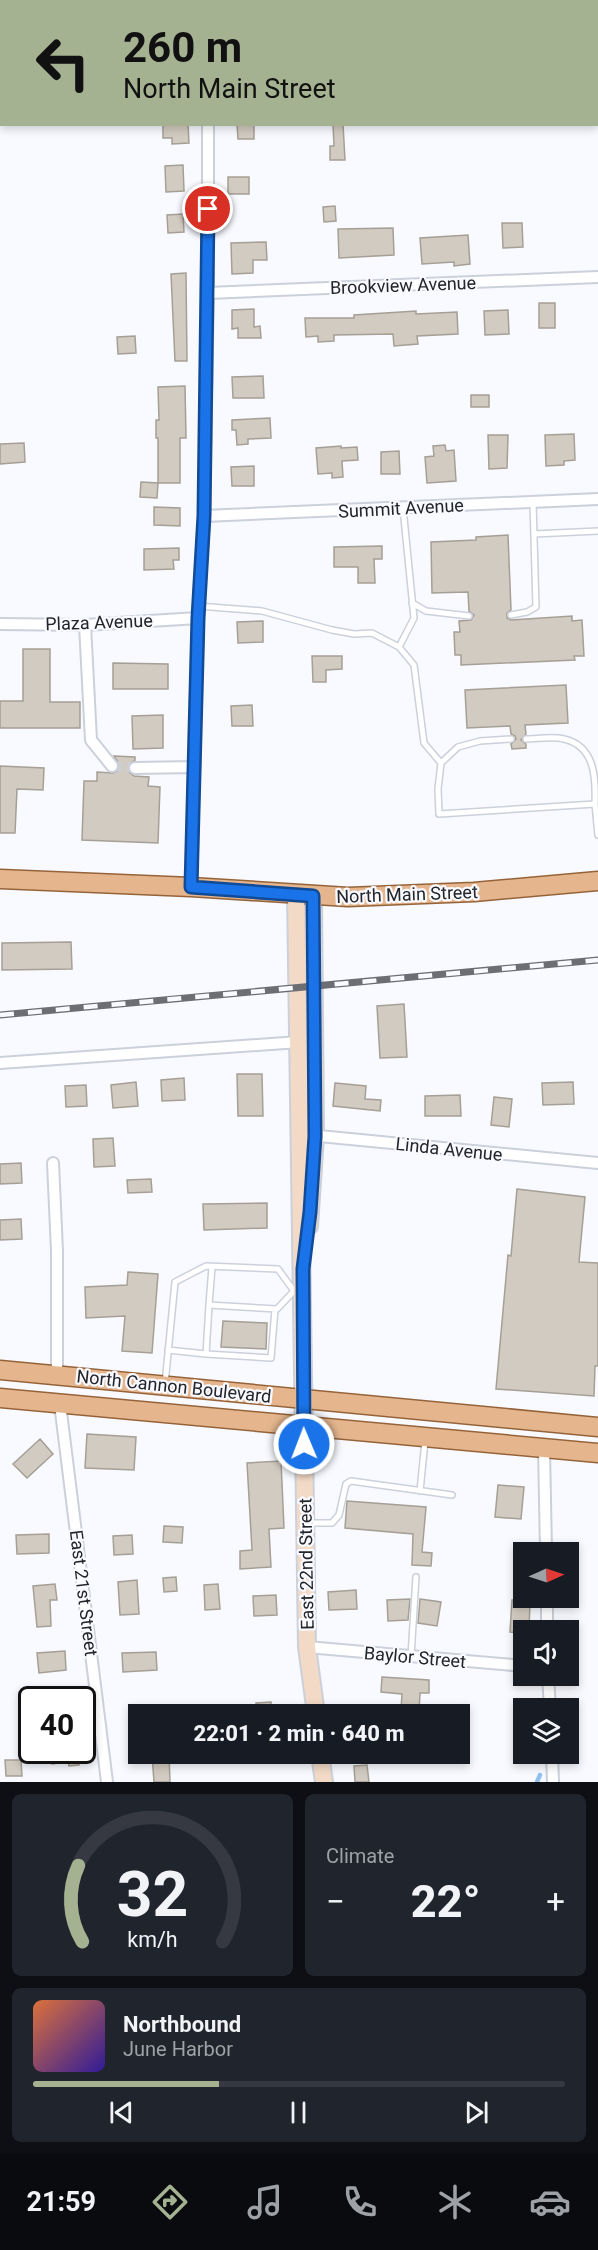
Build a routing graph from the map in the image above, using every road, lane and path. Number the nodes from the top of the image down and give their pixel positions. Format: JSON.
{"nodes":[{"id":1,"x":208,"y":126,"type":"edge"},
{"id":2,"x":598,"y":277,"type":"edge"},
{"id":3,"x":208,"y":293,"type":"junction"},
{"id":4,"x":598,"y":499,"type":"edge"},
{"id":5,"x":533,"y":502,"type":"junction"},
{"id":6,"x":403,"y":507,"type":"junction"},
{"id":7,"x":204,"y":516,"type":"junction"},
{"id":8,"x":598,"y":531,"type":"edge"},
{"id":9,"x":534,"y":534,"type":"junction"},
{"id":10,"x":412,"y":603,"type":"junction"},
{"id":11,"x":198,"y":612,"type":"junction"},
{"id":12,"x":512,"y":615,"type":"dead end"},
{"id":13,"x":469,"y":616,"type":"dead end"},
{"id":14,"x":0,"y":624,"type":"edge"},
{"id":15,"x":85,"y":625,"type":"junction"},
{"id":16,"x":399,"y":647,"type":"junction"},
{"id":17,"x":511,"y":739,"type":"dead end"},
{"id":18,"x":526,"y":739,"type":"dead end"},
{"id":19,"x":441,"y":763,"type":"junction"},
{"id":20,"x":112,"y":766,"type":"dead end"},
{"id":21,"x":194,"y":767,"type":"junction"},
{"id":22,"x":135,"y":768,"type":"tunnel mouth"},
{"id":23,"x":595,"y":804,"type":"junction"},
{"id":24,"x":598,"y":835,"type":"edge"},
{"id":25,"x":0,"y":879,"type":"edge"},
{"id":26,"x":598,"y":881,"type":"edge"},
{"id":27,"x":191,"y":887,"type":"junction"},
{"id":28,"x":304,"y":895,"type":"junction"},
{"id":29,"x":299,"y":1042,"type":"junction"},
{"id":30,"x":0,"y":1063,"type":"edge"},
{"id":31,"x":307,"y":1135,"type":"junction"},
{"id":32,"x":53,"y":1163,"type":"dead end"},
{"id":33,"x":598,"y":1163,"type":"edge"},
{"id":34,"x":212,"y":1267,"type":"junction"},
{"id":35,"x":298,"y":1292,"type":"junction"},
{"id":36,"x":209,"y":1305,"type":"junction"},
{"id":37,"x":274,"y":1309,"type":"junction"},
{"id":38,"x":168,"y":1350,"type":"junction"},
{"id":39,"x":206,"y":1354,"type":"junction"},
{"id":40,"x":0,"y":1370,"type":"edge"},
{"id":41,"x":57,"y":1375,"type":"junction"},
{"id":42,"x":165,"y":1386,"type":"junction"},
{"id":43,"x":0,"y":1398,"type":"edge"},
{"id":44,"x":303,"y":1399,"type":"junction"},
{"id":45,"x":60,"y":1404,"type":"junction"},
{"id":46,"x":303,"y":1425,"type":"junction"},
{"id":47,"x":598,"y":1427,"type":"edge"},
{"id":48,"x":426,"y":1437,"type":"junction"},
{"id":49,"x":544,"y":1448,"type":"junction"},
{"id":50,"x":598,"y":1453,"type":"edge"},
{"id":51,"x":420,"y":1491,"type":"junction"},
{"id":52,"x":452,"y":1495,"type":"dead end"},
{"id":53,"x":306,"y":1523,"type":"junction"},
{"id":54,"x":546,"y":1542,"type":"edge"},
{"id":55,"x":416,"y":1577,"type":"dead end"},
{"id":56,"x":307,"y":1647,"type":"junction"},
{"id":57,"x":411,"y":1656,"type":"junction"},
{"id":58,"x":513,"y":1665,"type":"edge"},
{"id":59,"x":315,"y":1704,"type":"edge"},
{"id":60,"x":321,"y":1764,"type":"edge"},
{"id":61,"x":552,"y":1764,"type":"edge"},
{"id":62,"x":107,"y":1782,"type":"edge"},
{"id":63,"x":324,"y":1782,"type":"edge"},
{"id":64,"x":553,"y":1782,"type":"edge"}],
"edges":[{"from":1,"to":3,"type":"street"},
{"from":2,"to":3,"type":"street","name":"Brookview Avenue"},
{"from":3,"to":7,"type":"street"},
{"from":4,"to":5,"type":"street","name":"Summit Avenue"},
{"from":5,"to":6,"type":"street","name":"Summit Avenue"},
{"from":5,"to":9,"type":"lane"},
{"from":6,"to":7,"type":"street","name":"Summit Avenue"},
{"from":6,"to":10,"type":"lane"},
{"from":7,"to":11,"type":"street"},
{"from":8,"to":9,"type":"lane"},
{"from":9,"to":12,"type":"lane"},
{"from":10,"to":13,"type":"lane"},
{"from":10,"to":16,"type":"lane"},
{"from":11,"to":15,"type":"street","name":"Plaza Avenue"},
{"from":11,"to":16,"type":"lane"},
{"from":11,"to":21,"type":"street"},
{"from":14,"to":15,"type":"street","name":"Plaza Avenue"},
{"from":15,"to":20,"type":"street"},
{"from":16,"to":19,"type":"lane"},
{"from":17,"to":19,"type":"lane"},
{"from":18,"to":23,"type":"lane"},
{"from":19,"to":23,"type":"lane"},
{"from":21,"to":22,"type":"street"},
{"from":21,"to":27,"type":"street"},
{"from":23,"to":24,"type":"lane"},
{"from":25,"to":27,"type":"main road","name":"North Main Street"},
{"from":26,"to":28,"type":"main road","name":"North Main Street"},
{"from":27,"to":28,"type":"main road","name":"North Main Street"},
{"from":28,"to":29,"type":"main road","name":"East 22nd Street"},
{"from":28,"to":31,"type":"main road","name":"East 22nd Street"},
{"from":29,"to":30,"type":"street"},
{"from":29,"to":31,"type":"main road","name":"East 22nd Street"},
{"from":31,"to":33,"type":"street","name":"Linda Avenue"},
{"from":31,"to":35,"type":"main road","name":"East 22nd Street"},
{"from":32,"to":41,"type":"street"},
{"from":34,"to":35,"type":"lane"},
{"from":34,"to":36,"type":"lane"},
{"from":34,"to":38,"type":"lane"},
{"from":35,"to":37,"type":"lane"},
{"from":35,"to":44,"type":"main road","name":"East 22nd Street"},
{"from":36,"to":37,"type":"lane"},
{"from":36,"to":39,"type":"lane"},
{"from":37,"to":39,"type":"lane"},
{"from":38,"to":39,"type":"lane"},
{"from":38,"to":42,"type":"lane"},
{"from":40,"to":41,"type":"main road","name":"North Cannon Boulevard"},
{"from":41,"to":42,"type":"main road","name":"North Cannon Boulevard"},
{"from":42,"to":44,"type":"main road","name":"North Cannon Boulevard"},
{"from":43,"to":45,"type":"main road","name":"North Cannon Boulevard"},
{"from":44,"to":46,"type":"main road","name":"East 22nd Street"},
{"from":44,"to":47,"type":"main road","name":"North Cannon Boulevard"},
{"from":45,"to":46,"type":"main road","name":"North Cannon Boulevard"},
{"from":45,"to":62,"type":"street","name":"East 21st Street"},
{"from":46,"to":48,"type":"main road","name":"North Cannon Boulevard"},
{"from":46,"to":53,"type":"main road","name":"East 22nd Street"},
{"from":48,"to":49,"type":"main road","name":"North Cannon Boulevard"},
{"from":48,"to":51,"type":"lane"},
{"from":49,"to":50,"type":"main road","name":"North Cannon Boulevard"},
{"from":49,"to":54,"type":"street"},
{"from":51,"to":52,"type":"lane"},
{"from":51,"to":53,"type":"lane"},
{"from":53,"to":56,"type":"main road","name":"East 22nd Street"},
{"from":55,"to":57,"type":"lane"},
{"from":56,"to":57,"type":"street","name":"Baylor Street"},
{"from":56,"to":59,"type":"main road","name":"East 22nd Street"},
{"from":57,"to":58,"type":"street","name":"Baylor Street"},
{"from":60,"to":63,"type":"main road"},
{"from":61,"to":64,"type":"street"}]}
